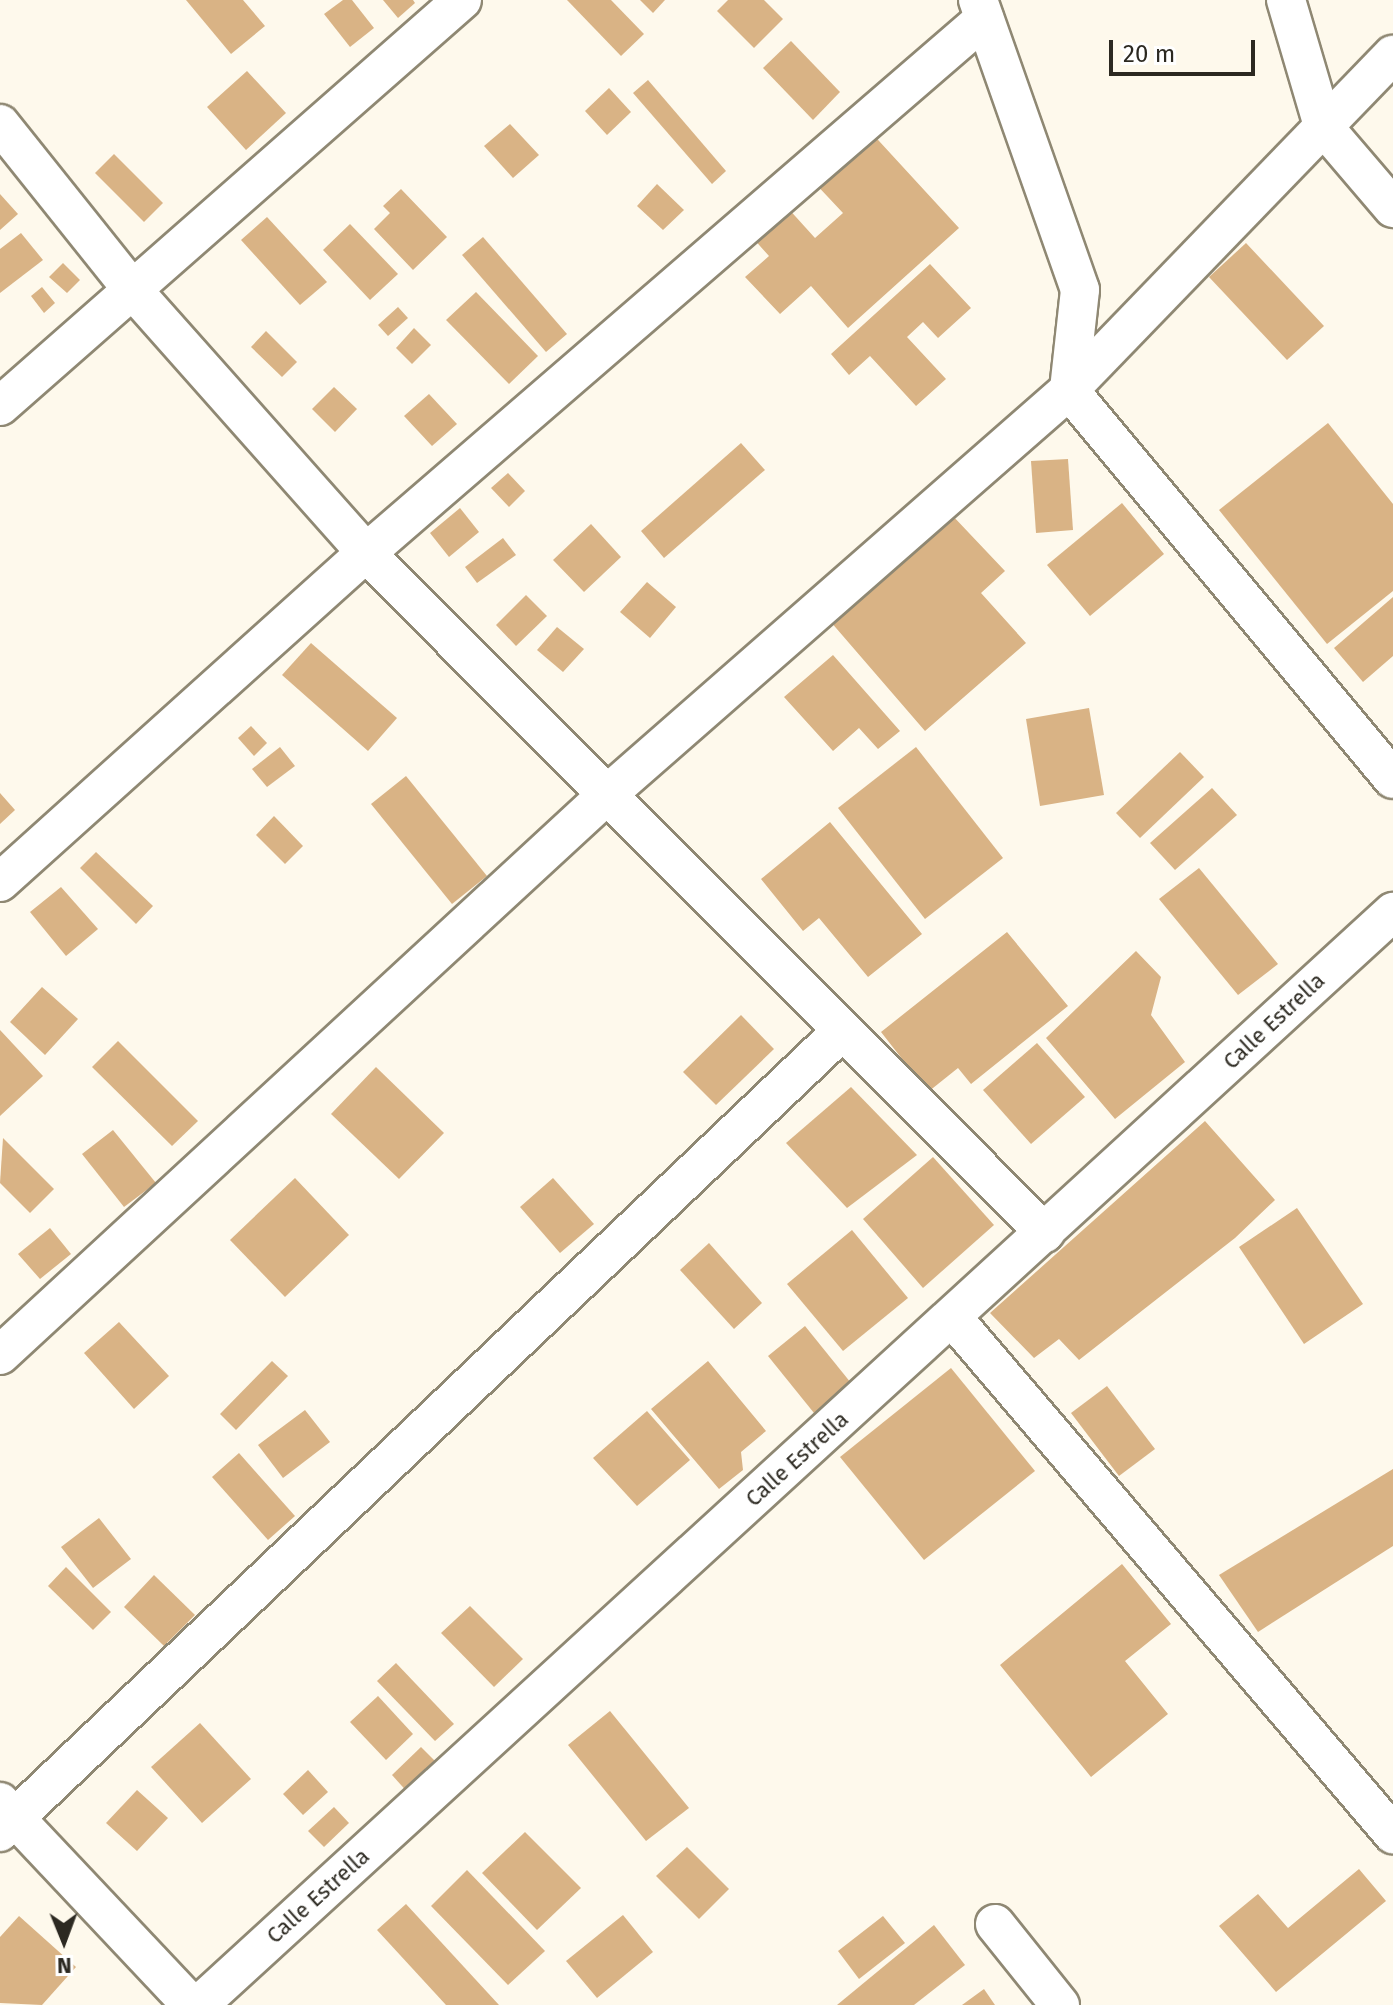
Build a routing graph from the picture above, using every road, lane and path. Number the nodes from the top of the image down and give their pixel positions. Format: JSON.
{"nodes":[{"id":1,"x":462,"y":0,"type":"edge"},
{"id":2,"x":1286,"y":0,"type":"edge"},
{"id":3,"x":981,"y":10,"type":"edge"},
{"id":4,"x":1393,"y":55,"type":"edge"},
{"id":5,"x":0,"y":124,"type":"edge"},
{"id":6,"x":1323,"y":126,"type":"junction"},
{"id":7,"x":1393,"y":208,"type":"edge"},
{"id":8,"x":131,"y":288,"type":"junction"},
{"id":9,"x":1069,"y":390,"type":"junction"},
{"id":10,"x":0,"y":406,"type":"edge"},
{"id":11,"x":366,"y":553,"type":"junction"},
{"id":12,"x":1393,"y":779,"type":"edge"},
{"id":13,"x":610,"y":792,"type":"junction"},
{"id":14,"x":0,"y":882,"type":"edge"},
{"id":15,"x":1393,"y":912,"type":"edge"},
{"id":16,"x":840,"y":1033,"type":"junction"},
{"id":17,"x":1045,"y":1233,"type":"junction"},
{"id":18,"x":952,"y":1317,"type":"junction"},
{"id":19,"x":0,"y":1355,"type":"edge"},
{"id":20,"x":5,"y":1817,"type":"edge"},
{"id":21,"x":1393,"y":1834,"type":"edge"},
{"id":22,"x":995,"y":1924,"type":"dead end"},
{"id":23,"x":191,"y":2005,"type":"edge"},
{"id":24,"x":199,"y":2005,"type":"edge"},
{"id":25,"x":1060,"y":2005,"type":"edge"}],
"edges":[{"from":1,"to":8,"type":"street"},
{"from":2,"to":6,"type":"street"},
{"from":3,"to":9,"type":"street"},
{"from":3,"to":11,"type":"street"},
{"from":4,"to":6,"type":"street"},
{"from":5,"to":8,"type":"street"},
{"from":6,"to":7,"type":"street"},
{"from":6,"to":9,"type":"street"},
{"from":8,"to":10,"type":"street"},
{"from":8,"to":11,"type":"street"},
{"from":9,"to":12,"type":"street"},
{"from":9,"to":13,"type":"street"},
{"from":11,"to":13,"type":"street"},
{"from":11,"to":14,"type":"street"},
{"from":13,"to":16,"type":"street"},
{"from":13,"to":19,"type":"street"},
{"from":15,"to":17,"type":"street","name":"Calle Estrella"},
{"from":16,"to":17,"type":"street"},
{"from":16,"to":20,"type":"street"},
{"from":17,"to":18,"type":"street","name":"Calle Estrella"},
{"from":18,"to":21,"type":"street"},
{"from":18,"to":24,"type":"street","name":"Calle Estrella"},
{"from":20,"to":23,"type":"street"},
{"from":22,"to":25,"type":"street"}]}
